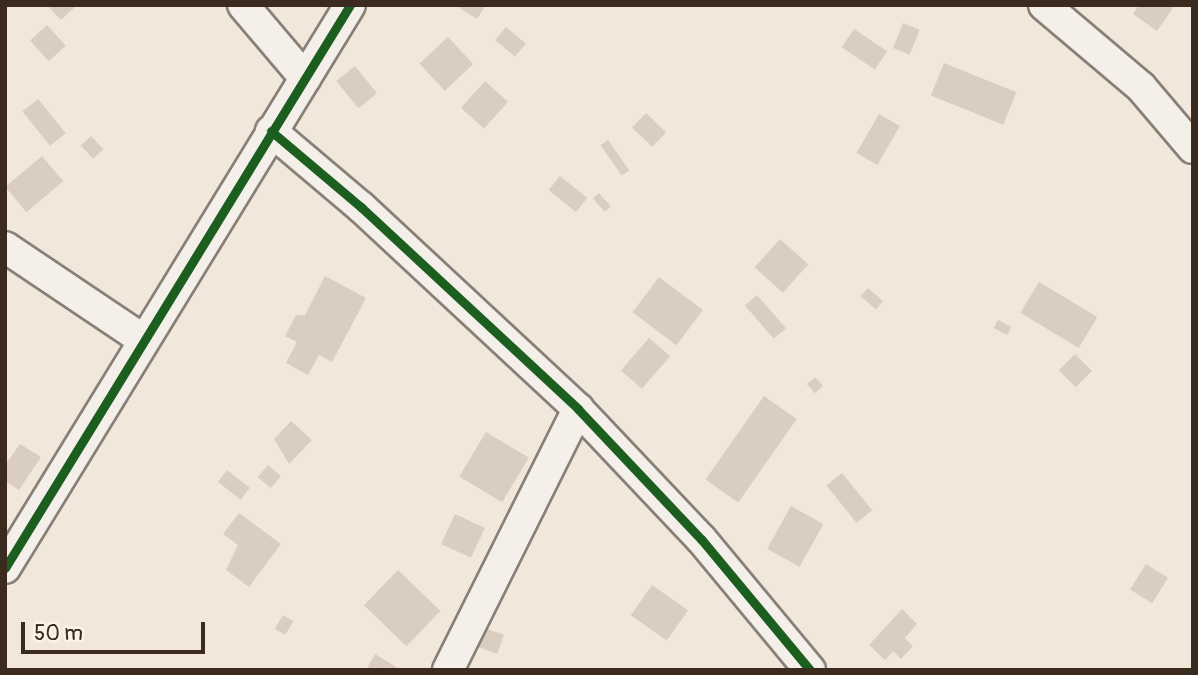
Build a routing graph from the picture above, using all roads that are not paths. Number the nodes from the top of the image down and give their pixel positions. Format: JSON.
{"nodes":[{"id":1,"x":243,"y":5,"type":"edge"},
{"id":2,"x":350,"y":5,"type":"edge"},
{"id":3,"x":1044,"y":5,"type":"edge"},
{"id":4,"x":305,"y":78,"type":"junction"},
{"id":5,"x":271,"y":131,"type":"junction"},
{"id":6,"x":1193,"y":148,"type":"edge"},
{"id":7,"x":5,"y":247,"type":"edge"},
{"id":8,"x":142,"y":339,"type":"junction"},
{"id":9,"x":578,"y":410,"type":"junction"},
{"id":10,"x":10,"y":547,"type":"edge"},
{"id":11,"x":448,"y":670,"type":"edge"},
{"id":12,"x":810,"y":670,"type":"edge"}],
"edges":[{"from":1,"to":4,"type":"street"},
{"from":2,"to":4,"type":"street"},
{"from":3,"to":6,"type":"street"},
{"from":4,"to":5,"type":"street"},
{"from":5,"to":8,"type":"street"},
{"from":5,"to":9,"type":"street"},
{"from":7,"to":8,"type":"street"},
{"from":8,"to":10,"type":"street"},
{"from":9,"to":11,"type":"street"},
{"from":9,"to":12,"type":"street"}]}
